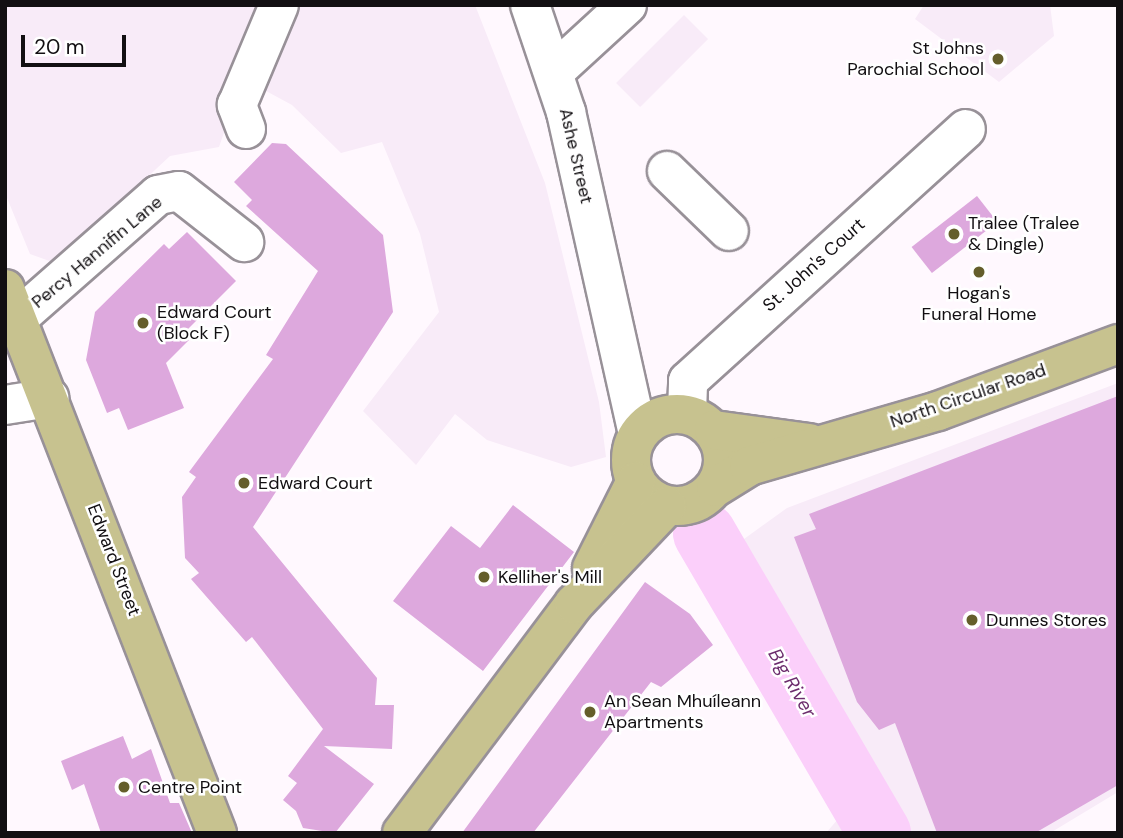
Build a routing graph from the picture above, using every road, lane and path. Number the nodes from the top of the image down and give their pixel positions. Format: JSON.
{"nodes":[{"id":1,"x":279,"y":5,"type":"edge"},
{"id":2,"x":530,"y":5,"type":"edge"},
{"id":3,"x":627,"y":5,"type":"edge"},
{"id":4,"x":554,"y":72,"type":"junction"},
{"id":5,"x":246,"y":129,"type":"dead end"},
{"id":6,"x":965,"y":129,"type":"dead end"},
{"id":7,"x":667,"y":172,"type":"dead end"},
{"id":8,"x":729,"y":231,"type":"dead end"},
{"id":9,"x":244,"y":243,"type":"dead end"},
{"id":10,"x":12,"y":304,"type":"edge"},
{"id":11,"x":1118,"y":344,"type":"edge"},
{"id":12,"x":49,"y":398,"type":"junction"},
{"id":13,"x":5,"y":405,"type":"edge"},
{"id":14,"x":676,"y":423,"type":"junction"},
{"id":15,"x":818,"y":444,"type":"junction"},
{"id":16,"x":636,"y":481,"type":"junction"},
{"id":17,"x":716,"y":487,"type":"junction"},
{"id":18,"x":667,"y":506,"type":"junction"},
{"id":19,"x":574,"y":604,"type":"junction"},
{"id":20,"x":217,"y":833,"type":"edge"},
{"id":21,"x":402,"y":833,"type":"edge"}],
"edges":[{"from":1,"to":5,"type":"street"},
{"from":2,"to":4,"type":"street","name":"Ashe Street"},
{"from":3,"to":4,"type":"street"},
{"from":4,"to":14,"type":"street","name":"Ashe Street"},
{"from":6,"to":14,"type":"street","name":"St. John's Court"},
{"from":7,"to":8,"type":"street"},
{"from":9,"to":10,"type":"street","name":"Percy Hannifin Lane"},
{"from":10,"to":12,"type":"main road","name":"Edward Street"},
{"from":11,"to":15,"type":"main road","name":"North Circular Road"},
{"from":12,"to":13,"type":"street"},
{"from":12,"to":20,"type":"main road","name":"Edward Street"},
{"from":14,"to":15,"type":"main road","name":"North Circular Road"},
{"from":14,"to":16,"type":"main road"},
{"from":14,"to":17,"type":"main road"},
{"from":15,"to":17,"type":"main road","name":"North Circular Road"},
{"from":16,"to":18,"type":"main road"},
{"from":16,"to":19,"type":"main road"},
{"from":17,"to":18,"type":"main road"},
{"from":18,"to":19,"type":"main road"},
{"from":19,"to":21,"type":"main road"}]}
